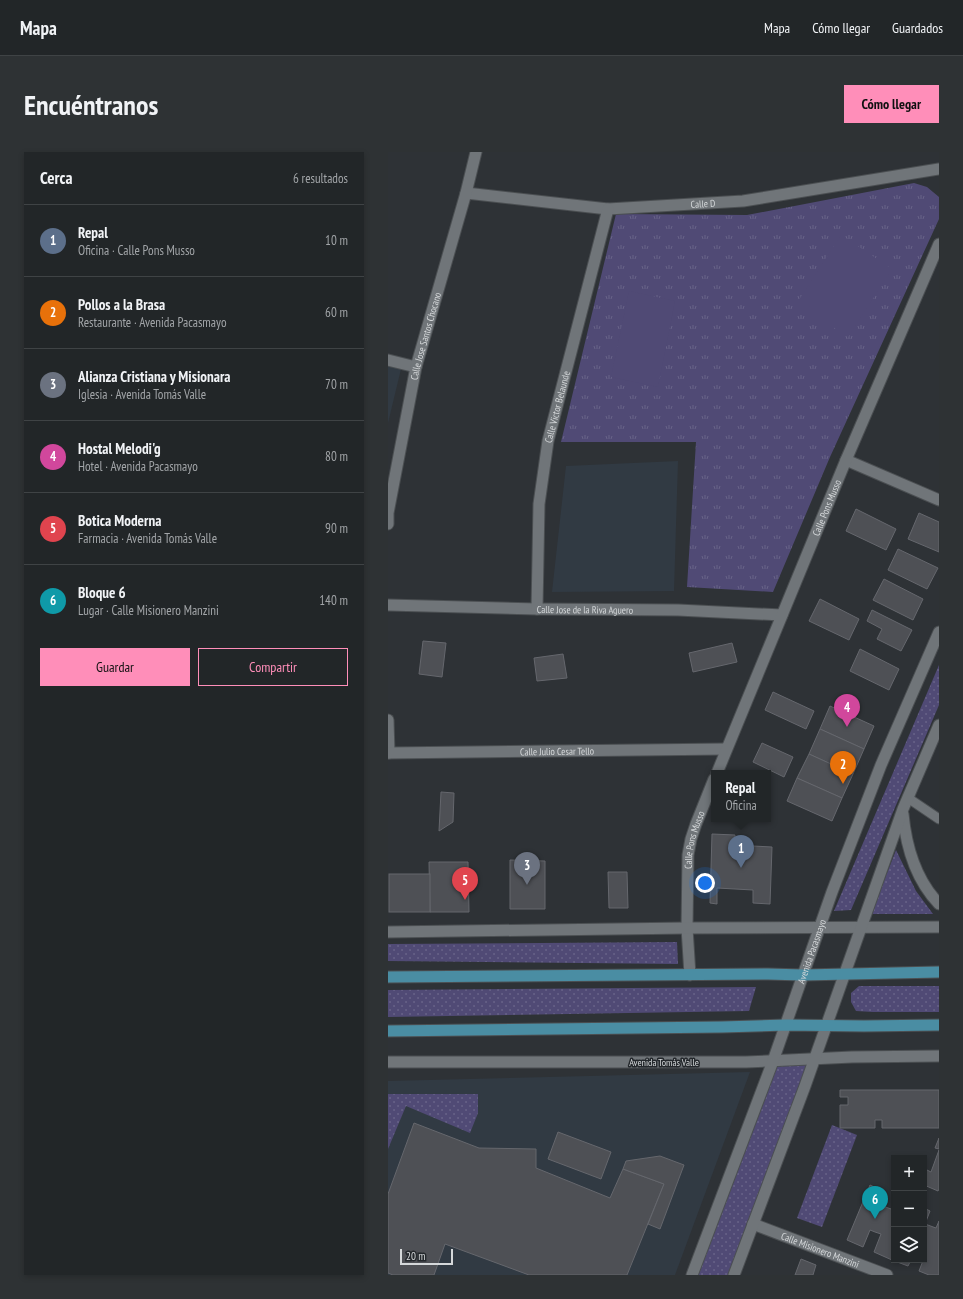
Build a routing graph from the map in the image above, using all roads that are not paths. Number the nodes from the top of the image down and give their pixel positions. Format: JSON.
{"nodes":[{"id":1,"x":476,"y":152,"type":"edge"},
{"id":2,"x":939,"y":169,"type":"edge"},
{"id":3,"x":466,"y":193,"type":"junction"},
{"id":4,"x":608,"y":209,"type":"junction"},
{"id":5,"x":939,"y":244,"type":"edge"},
{"id":6,"x":388,"y":360,"type":"edge"},
{"id":7,"x":416,"y":367,"type":"junction"},
{"id":8,"x":846,"y":460,"type":"junction"},
{"id":9,"x":939,"y":500,"type":"edge"},
{"id":10,"x":388,"y":524,"type":"edge"},
{"id":11,"x":388,"y":605,"type":"edge"},
{"id":12,"x":537,"y":609,"type":"junction"},
{"id":13,"x":782,"y":615,"type":"junction"},
{"id":14,"x":939,"y":632,"type":"edge"},
{"id":15,"x":388,"y":720,"type":"edge"},
{"id":16,"x":939,"y":725,"type":"edge"},
{"id":17,"x":726,"y":749,"type":"junction"},
{"id":18,"x":388,"y":753,"type":"edge"},
{"id":19,"x":717,"y":770,"type":"edge"},
{"id":20,"x":711,"y":787,"type":"edge"},
{"id":21,"x":908,"y":798,"type":"junction"},
{"id":22,"x":903,"y":809,"type":"junction"},
{"id":23,"x":939,"y":819,"type":"edge"},
{"id":24,"x":939,"y":904,"type":"edge"},
{"id":25,"x":687,"y":928,"type":"junction"},
{"id":26,"x":819,"y":928,"type":"junction"},
{"id":27,"x":861,"y":928,"type":"junction"},
{"id":28,"x":939,"y":928,"type":"edge"},
{"id":29,"x":388,"y":932,"type":"edge"},
{"id":30,"x":939,"y":972,"type":"edge"},
{"id":31,"x":690,"y":974,"type":"junction"},
{"id":32,"x":845,"y":974,"type":"junction"},
{"id":33,"x":803,"y":975,"type":"junction"},
{"id":34,"x":388,"y":978,"type":"edge"},
{"id":35,"x":786,"y":1025,"type":"junction"},
{"id":36,"x":939,"y":1025,"type":"edge"},
{"id":37,"x":826,"y":1026,"type":"junction"},
{"id":38,"x":388,"y":1031,"type":"edge"},
{"id":39,"x":939,"y":1056,"type":"edge"},
{"id":40,"x":814,"y":1059,"type":"junction"},
{"id":41,"x":773,"y":1060,"type":"junction"},
{"id":42,"x":388,"y":1062,"type":"edge"},
{"id":43,"x":753,"y":1224,"type":"junction"},
{"id":44,"x":692,"y":1275,"type":"edge"},
{"id":45,"x":734,"y":1275,"type":"edge"},
{"id":46,"x":887,"y":1275,"type":"edge"}],
"edges":[{"from":1,"to":3,"type":"street","name":"Calle Jose Santos Chocano"},
{"from":2,"to":4,"type":"street","name":"Calle D"},
{"from":3,"to":4,"type":"street","name":"Calle D"},
{"from":3,"to":7,"type":"street","name":"Calle Jose Santos Chocano"},
{"from":4,"to":12,"type":"street","name":"Calle Victor Belaunde"},
{"from":5,"to":8,"type":"street","name":"Calle Pons Musso"},
{"from":6,"to":7,"type":"street"},
{"from":7,"to":10,"type":"street","name":"Calle Jose Santos Chocano"},
{"from":8,"to":9,"type":"street"},
{"from":8,"to":13,"type":"street","name":"Calle Pons Musso"},
{"from":11,"to":12,"type":"street","name":"Calle Jose de la Riva Aguero"},
{"from":12,"to":13,"type":"street","name":"Calle Jose de la Riva Aguero"},
{"from":13,"to":17,"type":"street","name":"Calle Pons Musso"},
{"from":14,"to":26,"type":"street","name":"Avenida Pacasmayo"},
{"from":15,"to":18,"type":"street"},
{"from":16,"to":21,"type":"street"},
{"from":17,"to":18,"type":"street","name":"Calle Julio Cesar Tello"},
{"from":17,"to":19,"type":"street","name":"Calle Pons Musso"},
{"from":20,"to":25,"type":"street","name":"Calle Pons Musso"},
{"from":21,"to":22,"type":"street"},
{"from":21,"to":23,"type":"lane"},
{"from":22,"to":24,"type":"street"},
{"from":22,"to":27,"type":"street"},
{"from":25,"to":26,"type":"street"},
{"from":25,"to":29,"type":"street"},
{"from":25,"to":31,"type":"street","name":"Calle Pons Musso"},
{"from":26,"to":27,"type":"street"},
{"from":26,"to":33,"type":"street","name":"Avenida Pacasmayo"},
{"from":27,"to":28,"type":"street"},
{"from":27,"to":32,"type":"street"},
{"from":30,"to":32,"type":"main road"},
{"from":31,"to":33,"type":"main road"},
{"from":31,"to":34,"type":"main road"},
{"from":32,"to":33,"type":"main road"},
{"from":32,"to":37,"type":"street"},
{"from":33,"to":35,"type":"street","name":"Avenida Pacasmayo"},
{"from":35,"to":37,"type":"main road"},
{"from":35,"to":38,"type":"main road"},
{"from":35,"to":41,"type":"street","name":"Avenida Pacasmayo"},
{"from":36,"to":37,"type":"main road"},
{"from":37,"to":40,"type":"street"},
{"from":39,"to":40,"type":"street","name":"Avenida Tomás Valle"},
{"from":40,"to":41,"type":"street","name":"Avenida Tomás Valle"},
{"from":40,"to":43,"type":"street"},
{"from":41,"to":42,"type":"street","name":"Avenida Tomás Valle"},
{"from":41,"to":44,"type":"street","name":"Avenida Pacasmayo"},
{"from":43,"to":45,"type":"street"},
{"from":43,"to":46,"type":"street","name":"Calle Misionero Manzini"}]}
